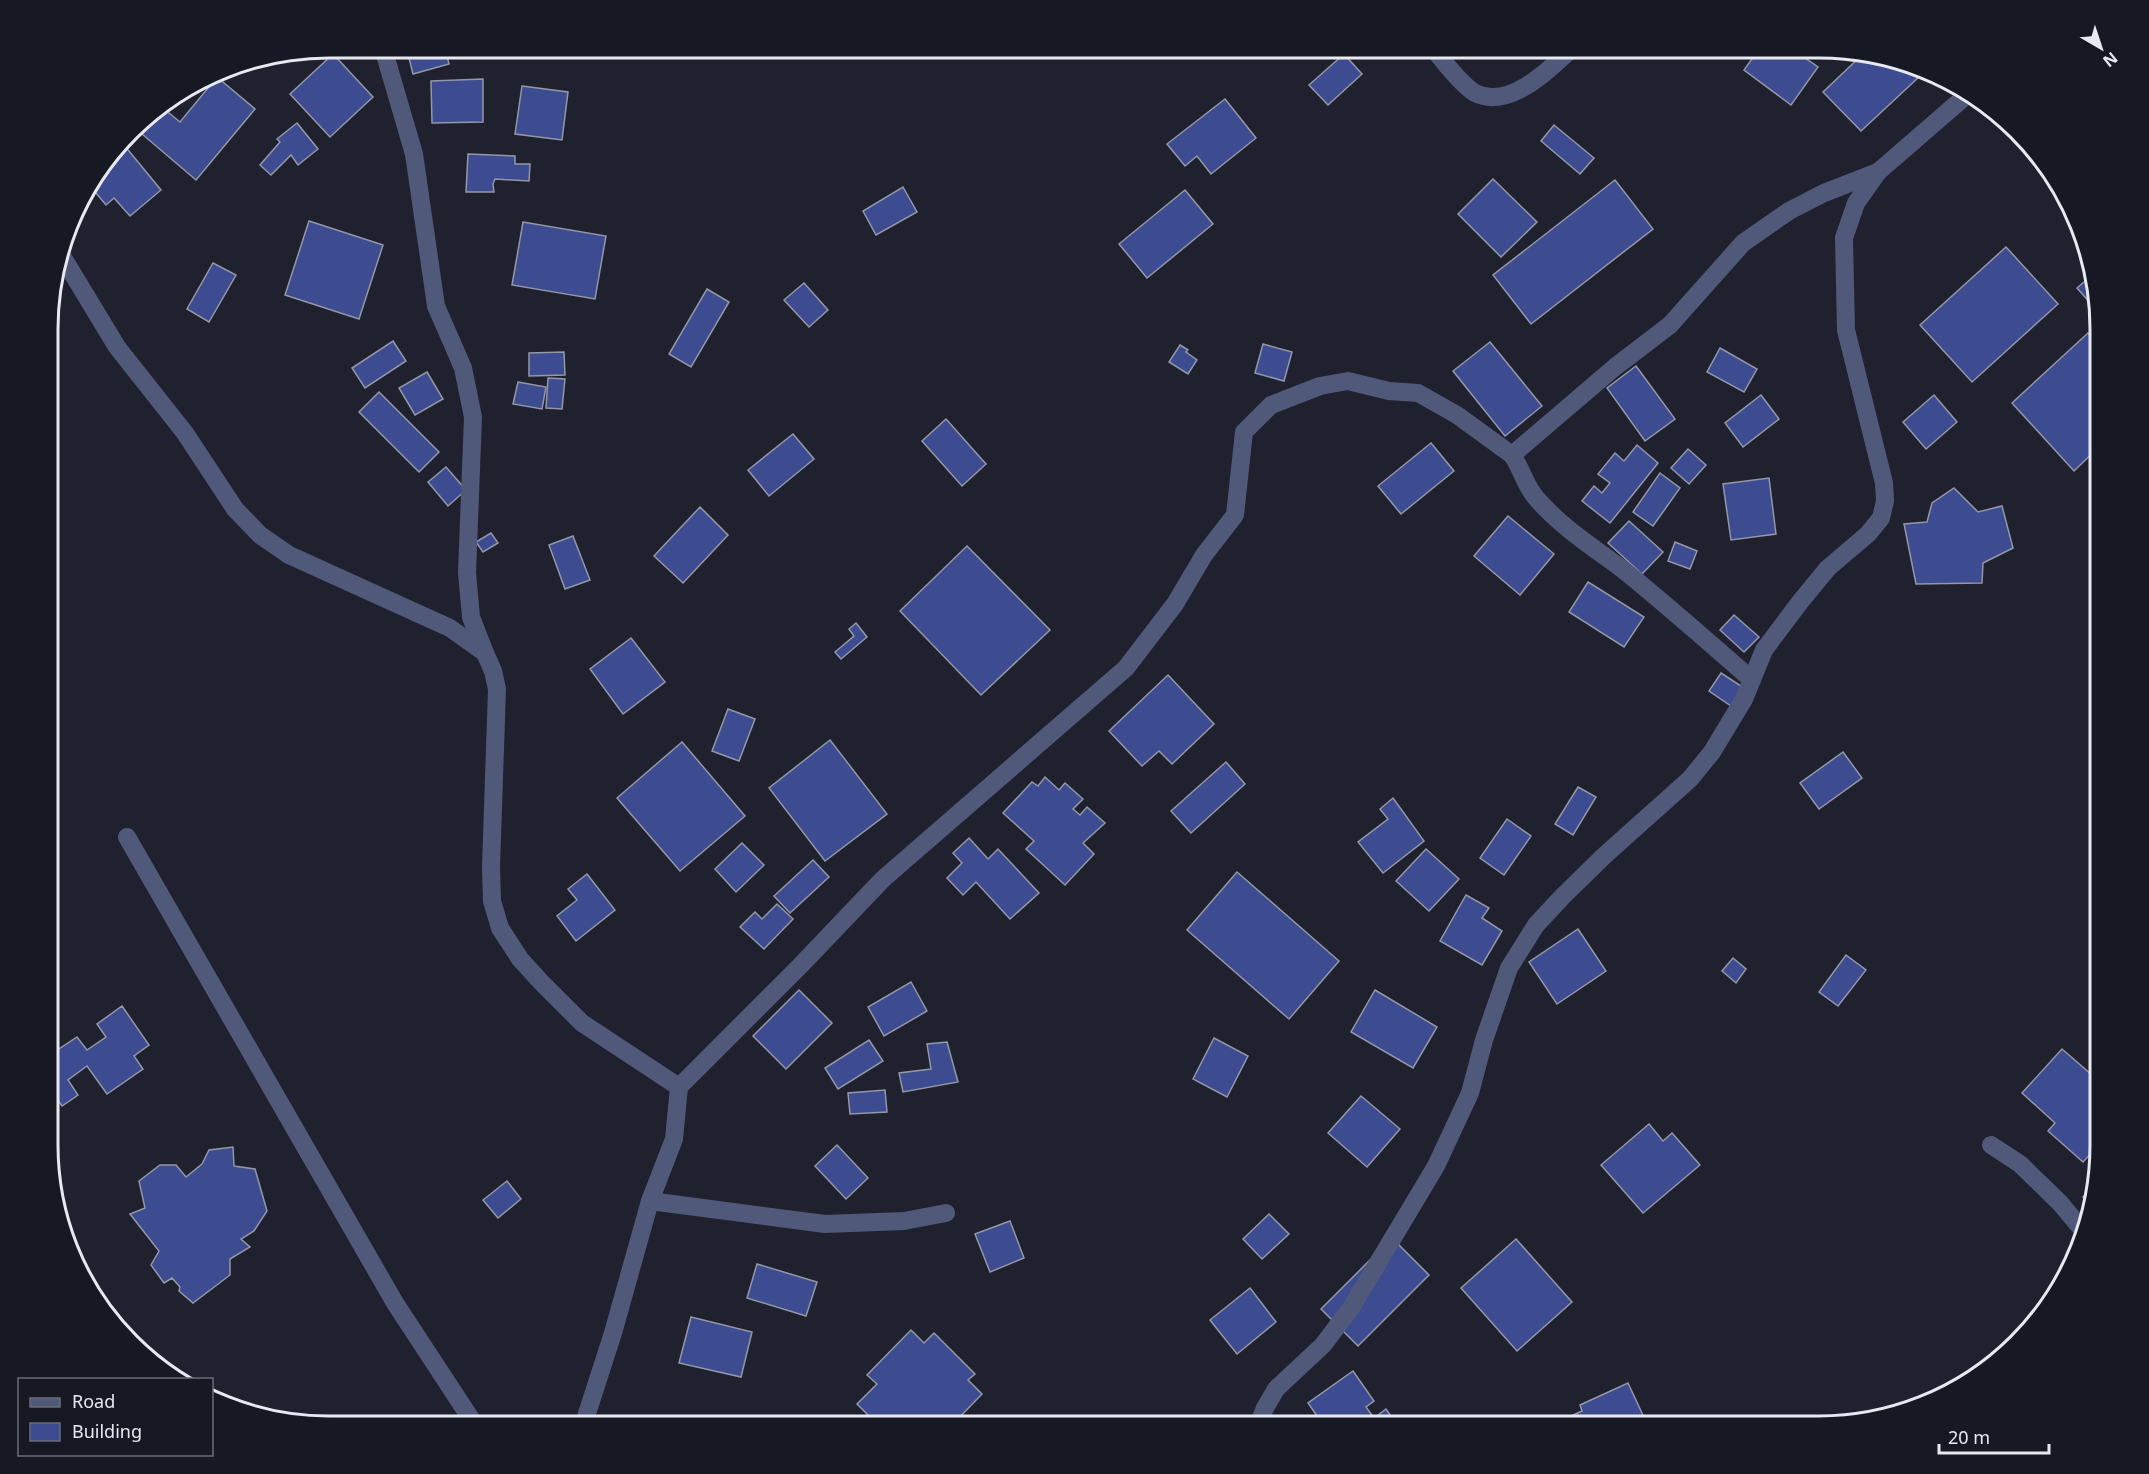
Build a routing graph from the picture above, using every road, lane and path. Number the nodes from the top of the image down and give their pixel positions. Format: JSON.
{"nodes":[{"id":1,"x":386,"y":58,"type":"edge"},
{"id":2,"x":1441,"y":58,"type":"edge"},
{"id":3,"x":1560,"y":58,"type":"edge"},
{"id":4,"x":1962,"y":99,"type":"edge"},
{"id":5,"x":1878,"y":172,"type":"junction"},
{"id":6,"x":67,"y":264,"type":"edge"},
{"id":7,"x":1512,"y":455,"type":"junction"},
{"id":8,"x":485,"y":653,"type":"junction"},
{"id":9,"x":1752,"y":680,"type":"junction"},
{"id":10,"x":127,"y":837,"type":"dead end"},
{"id":11,"x":679,"y":1087,"type":"junction"},
{"id":12,"x":1991,"y":1145,"type":"dead end"},
{"id":13,"x":650,"y":1201,"type":"junction"},
{"id":14,"x":946,"y":1214,"type":"dead end"},
{"id":15,"x":2078,"y":1224,"type":"edge"},
{"id":16,"x":469,"y":1416,"type":"edge"},
{"id":17,"x":586,"y":1416,"type":"edge"},
{"id":18,"x":1263,"y":1416,"type":"edge"}],
"edges":[{"from":1,"to":8,"type":"street"},
{"from":2,"to":3,"type":"street"},
{"from":4,"to":5,"type":"street"},
{"from":5,"to":7,"type":"street"},
{"from":5,"to":9,"type":"street"},
{"from":6,"to":8,"type":"street"},
{"from":7,"to":9,"type":"street"},
{"from":7,"to":11,"type":"street"},
{"from":8,"to":11,"type":"street"},
{"from":9,"to":18,"type":"street"},
{"from":10,"to":16,"type":"street"},
{"from":11,"to":13,"type":"street"},
{"from":12,"to":15,"type":"street"},
{"from":13,"to":14,"type":"street"},
{"from":13,"to":17,"type":"street"}]}
